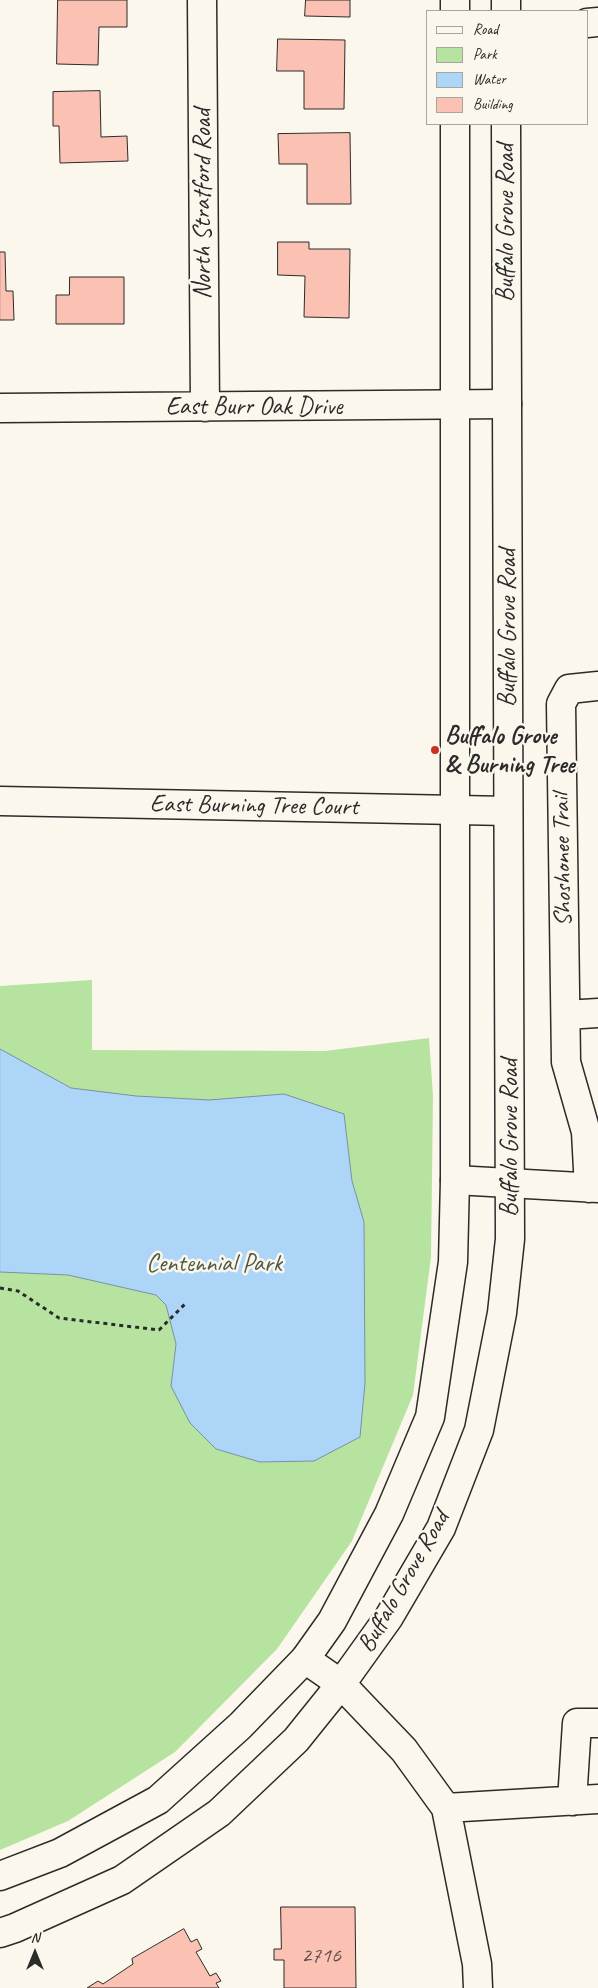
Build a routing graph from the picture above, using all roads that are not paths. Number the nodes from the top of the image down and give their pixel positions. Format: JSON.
{"nodes":[{"id":1,"x":202,"y":0,"type":"edge"},
{"id":2,"x":455,"y":125,"type":"edge"},
{"id":3,"x":506,"y":125,"type":"edge"},
{"id":4,"x":507,"y":404,"type":"junction"},
{"id":5,"x":456,"y":406,"type":"junction"},
{"id":6,"x":205,"y":407,"type":"junction"},
{"id":7,"x":0,"y":408,"type":"edge"},
{"id":8,"x":598,"y":686,"type":"edge"},
{"id":9,"x":0,"y":801,"type":"edge"},
{"id":10,"x":455,"y":810,"type":"junction"},
{"id":11,"x":508,"y":811,"type":"junction"},
{"id":12,"x":598,"y":1013,"type":"edge"},
{"id":13,"x":566,"y":1015,"type":"junction"},
{"id":14,"x":455,"y":1180,"type":"junction"},
{"id":15,"x":510,"y":1182,"type":"junction"},
{"id":16,"x":594,"y":1188,"type":"edge"},
{"id":17,"x":305,"y":1659,"type":"junction"},
{"id":18,"x":341,"y":1684,"type":"junction"},
{"id":19,"x":598,"y":1723,"type":"edge"},
{"id":20,"x":585,"y":1800,"type":"edge"},
{"id":21,"x":446,"y":1808,"type":"junction"},
{"id":22,"x":0,"y":1876,"type":"edge"},
{"id":23,"x":0,"y":1933,"type":"edge"},
{"id":24,"x":478,"y":1988,"type":"edge"}],
"edges":[{"from":1,"to":6,"type":"main road","name":"North Stratford Road"},
{"from":2,"to":5,"type":"main road","name":"Buffalo Grove Road"},
{"from":3,"to":4,"type":"main road","name":"Buffalo Grove Road"},
{"from":4,"to":5,"type":"main road","name":"East Burr Oak Drive"},
{"from":4,"to":11,"type":"main road","name":"Buffalo Grove Road"},
{"from":5,"to":6,"type":"main road","name":"East Burr Oak Drive"},
{"from":5,"to":10,"type":"main road","name":"Buffalo Grove Road"},
{"from":6,"to":7,"type":"main road","name":"East Burr Oak Drive"},
{"from":8,"to":13,"type":"main road","name":"Shoshonee Trail"},
{"from":9,"to":10,"type":"main road","name":"East Burning Tree Court"},
{"from":10,"to":11,"type":"main road","name":"East Burning Tree Court"},
{"from":10,"to":14,"type":"main road","name":"Buffalo Grove Road"},
{"from":11,"to":15,"type":"main road","name":"Buffalo Grove Road"},
{"from":12,"to":13,"type":"main road"},
{"from":13,"to":16,"type":"main road","name":"Shoshonee Trail"},
{"from":14,"to":15,"type":"main road"},
{"from":14,"to":17,"type":"main road","name":"Buffalo Grove Road"},
{"from":15,"to":16,"type":"main road"},
{"from":15,"to":18,"type":"main road","name":"Buffalo Grove Road"},
{"from":17,"to":18,"type":"main road"},
{"from":17,"to":22,"type":"main road","name":"Buffalo Grove Road"},
{"from":18,"to":21,"type":"main road"},
{"from":18,"to":23,"type":"main road","name":"Buffalo Grove Road"},
{"from":19,"to":20,"type":"main road"},
{"from":20,"to":21,"type":"main road"},
{"from":21,"to":24,"type":"main road"}]}
